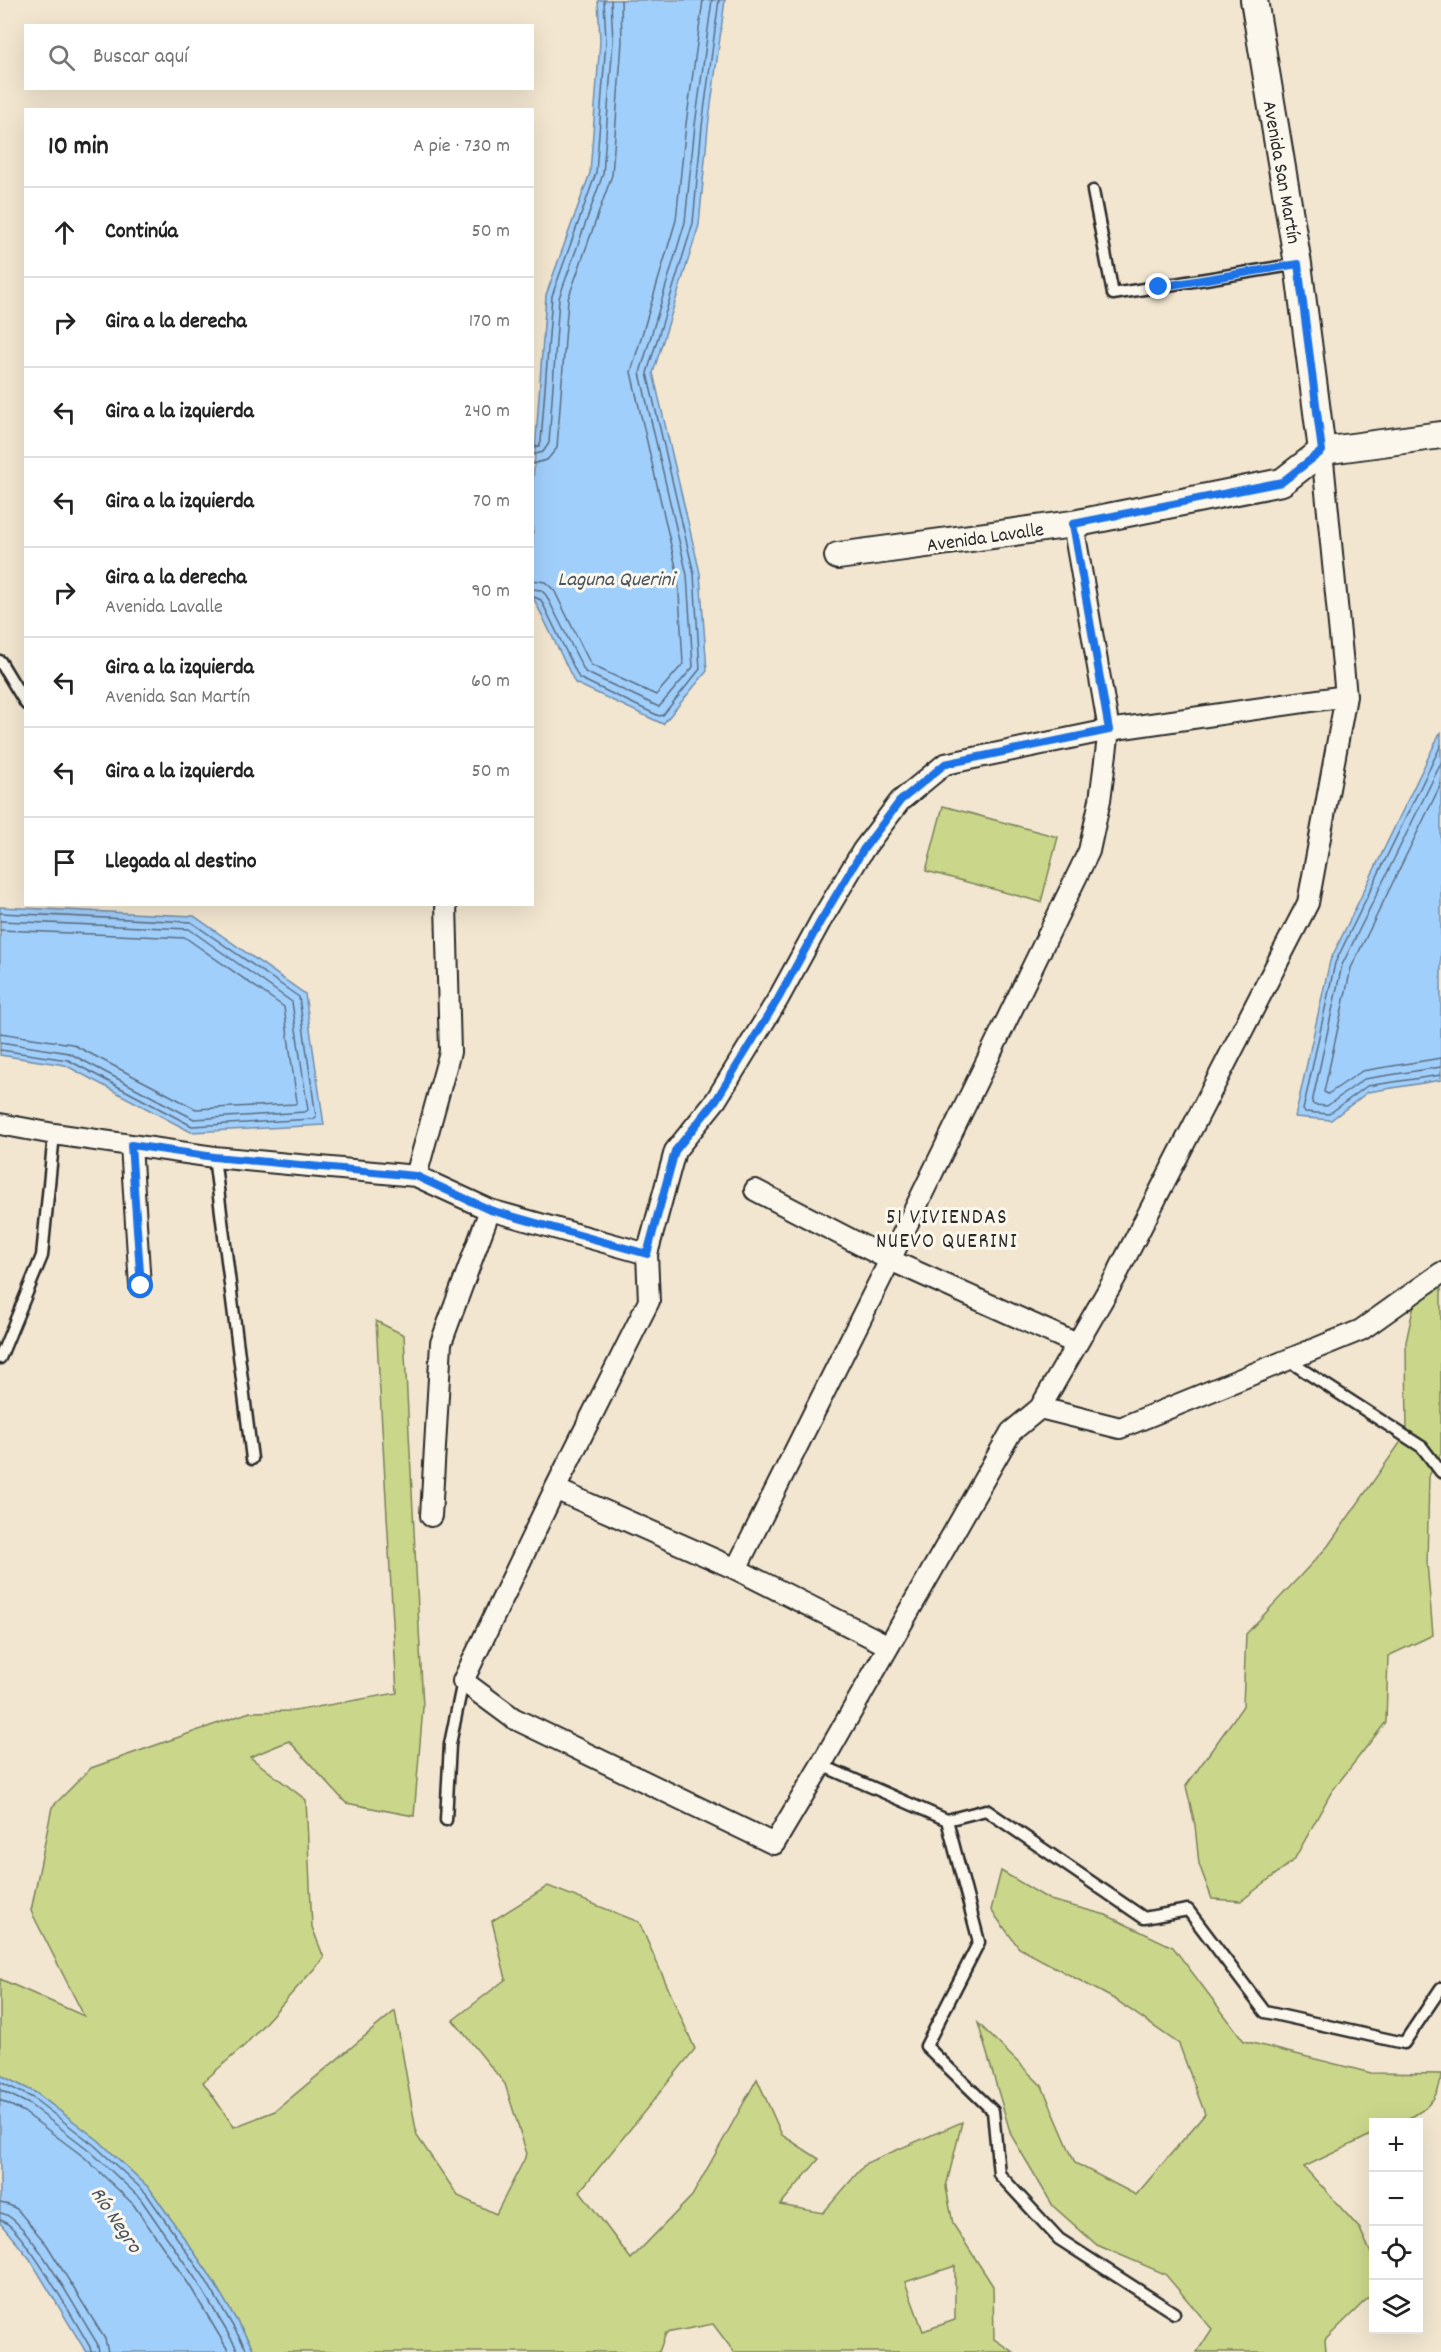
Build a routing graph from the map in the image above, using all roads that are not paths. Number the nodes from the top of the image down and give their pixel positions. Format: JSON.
{"nodes":[{"id":1,"x":1254,"y":0,"type":"edge"},
{"id":2,"x":1093,"y":191,"type":"dead end"},
{"id":3,"x":1298,"y":264,"type":"junction"},
{"id":4,"x":1441,"y":435,"type":"edge"},
{"id":5,"x":1322,"y":451,"type":"junction"},
{"id":6,"x":1073,"y":524,"type":"junction"},
{"id":7,"x":838,"y":556,"type":"dead end"},
{"id":8,"x":0,"y":661,"type":"edge"},
{"id":9,"x":1346,"y":696,"type":"junction"},
{"id":10,"x":24,"y":701,"type":"edge"},
{"id":11,"x":1109,"y":730,"type":"junction"},
{"id":12,"x":446,"y":906,"type":"edge"},
{"id":13,"x":0,"y":1124,"type":"edge"},
{"id":14,"x":54,"y":1134,"type":"junction"},
{"id":15,"x":131,"y":1145,"type":"junction"},
{"id":16,"x":214,"y":1157,"type":"junction"},
{"id":17,"x":416,"y":1176,"type":"junction"},
{"id":18,"x":755,"y":1190,"type":"dead end"},
{"id":19,"x":490,"y":1210,"type":"junction"},
{"id":20,"x":647,"y":1254,"type":"junction"},
{"id":21,"x":890,"y":1260,"type":"junction"},
{"id":22,"x":1441,"y":1273,"type":"edge"},
{"id":23,"x":141,"y":1286,"type":"dead end"},
{"id":24,"x":1077,"y":1344,"type":"junction"},
{"id":25,"x":0,"y":1358,"type":"edge"},
{"id":26,"x":1289,"y":1361,"type":"junction"},
{"id":27,"x":1040,"y":1408,"type":"junction"},
{"id":28,"x":252,"y":1460,"type":"dead end"},
{"id":29,"x":1441,"y":1472,"type":"edge"},
{"id":30,"x":555,"y":1489,"type":"junction"},
{"id":31,"x":430,"y":1516,"type":"dead end"},
{"id":32,"x":736,"y":1569,"type":"junction"},
{"id":33,"x":890,"y":1646,"type":"junction"},
{"id":34,"x":463,"y":1681,"type":"junction"},
{"id":35,"x":821,"y":1765,"type":"junction"},
{"id":36,"x":446,"y":1820,"type":"dead end"},
{"id":37,"x":947,"y":1820,"type":"junction"},
{"id":38,"x":1441,"y":1988,"type":"edge"},
{"id":39,"x":1174,"y":2313,"type":"dead end"}],
"edges":[{"from":1,"to":3,"type":"street","name":"Avenida San Martín"},
{"from":2,"to":3,"type":"lane"},
{"from":3,"to":5,"type":"street","name":"Avenida San Martín"},
{"from":4,"to":5,"type":"street"},
{"from":5,"to":6,"type":"street","name":"Avenida Lavalle"},
{"from":5,"to":9,"type":"street"},
{"from":6,"to":7,"type":"street","name":"Avenida Lavalle"},
{"from":6,"to":11,"type":"street"},
{"from":8,"to":10,"type":"lane"},
{"from":9,"to":11,"type":"street"},
{"from":9,"to":24,"type":"street"},
{"from":11,"to":20,"type":"street"},
{"from":11,"to":21,"type":"street"},
{"from":12,"to":17,"type":"street"},
{"from":13,"to":14,"type":"street"},
{"from":14,"to":15,"type":"street"},
{"from":14,"to":25,"type":"lane"},
{"from":15,"to":16,"type":"street"},
{"from":15,"to":23,"type":"street"},
{"from":16,"to":17,"type":"street"},
{"from":16,"to":28,"type":"lane"},
{"from":17,"to":19,"type":"street"},
{"from":18,"to":21,"type":"street"},
{"from":19,"to":20,"type":"street"},
{"from":19,"to":31,"type":"street"},
{"from":20,"to":30,"type":"street"},
{"from":21,"to":24,"type":"street"},
{"from":21,"to":32,"type":"street"},
{"from":22,"to":26,"type":"street"},
{"from":24,"to":27,"type":"street"},
{"from":26,"to":27,"type":"street"},
{"from":26,"to":29,"type":"lane"},
{"from":27,"to":33,"type":"street"},
{"from":30,"to":32,"type":"street"},
{"from":30,"to":34,"type":"street"},
{"from":32,"to":33,"type":"street"},
{"from":33,"to":35,"type":"street"},
{"from":34,"to":35,"type":"street"},
{"from":34,"to":36,"type":"lane"},
{"from":35,"to":37,"type":"lane"},
{"from":37,"to":38,"type":"lane"},
{"from":37,"to":39,"type":"lane"}]}
